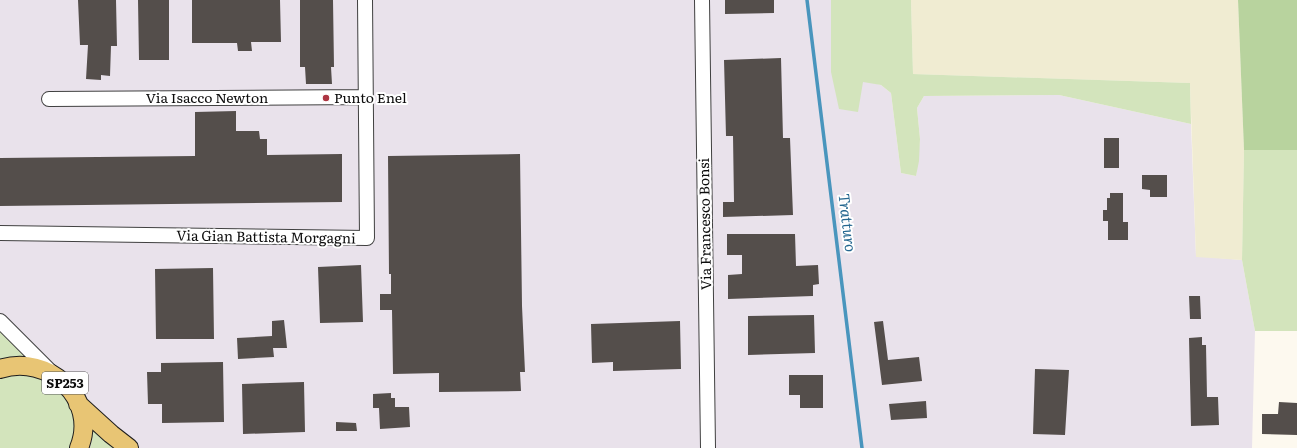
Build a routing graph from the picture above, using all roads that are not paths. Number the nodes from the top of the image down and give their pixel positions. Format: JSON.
{"nodes":[{"id":1,"x":365,"y":0,"type":"edge"},
{"id":2,"x":702,"y":0,"type":"edge"},
{"id":3,"x":366,"y":97,"type":"junction"},
{"id":4,"x":49,"y":99,"type":"dead end"},
{"id":5,"x":0,"y":233,"type":"edge"},
{"id":6,"x":0,"y":321,"type":"edge"},
{"id":7,"x":0,"y":369,"type":"edge"},
{"id":8,"x":53,"y":374,"type":"junction"},
{"id":9,"x":78,"y":404,"type":"junction"},
{"id":10,"x":79,"y":448,"type":"edge"},
{"id":11,"x":129,"y":448,"type":"edge"},
{"id":12,"x":708,"y":448,"type":"edge"}],
"edges":[{"from":1,"to":3,"type":"street","name":"Via Gian Battista Morgagni"},
{"from":2,"to":12,"type":"street","name":"Via Francesco Bonsi"},
{"from":3,"to":4,"type":"street","name":"Via Isacco Newton"},
{"from":3,"to":5,"type":"street","name":"Via Gian Battista Morgagni"},
{"from":6,"to":8,"type":"street"},
{"from":7,"to":8,"type":"main road","number":"SP253"},
{"from":8,"to":9,"type":"main road","number":"SP253"},
{"from":9,"to":10,"type":"main road","number":"SP253"},
{"from":9,"to":11,"type":"main road","number":"SP253"}]}
